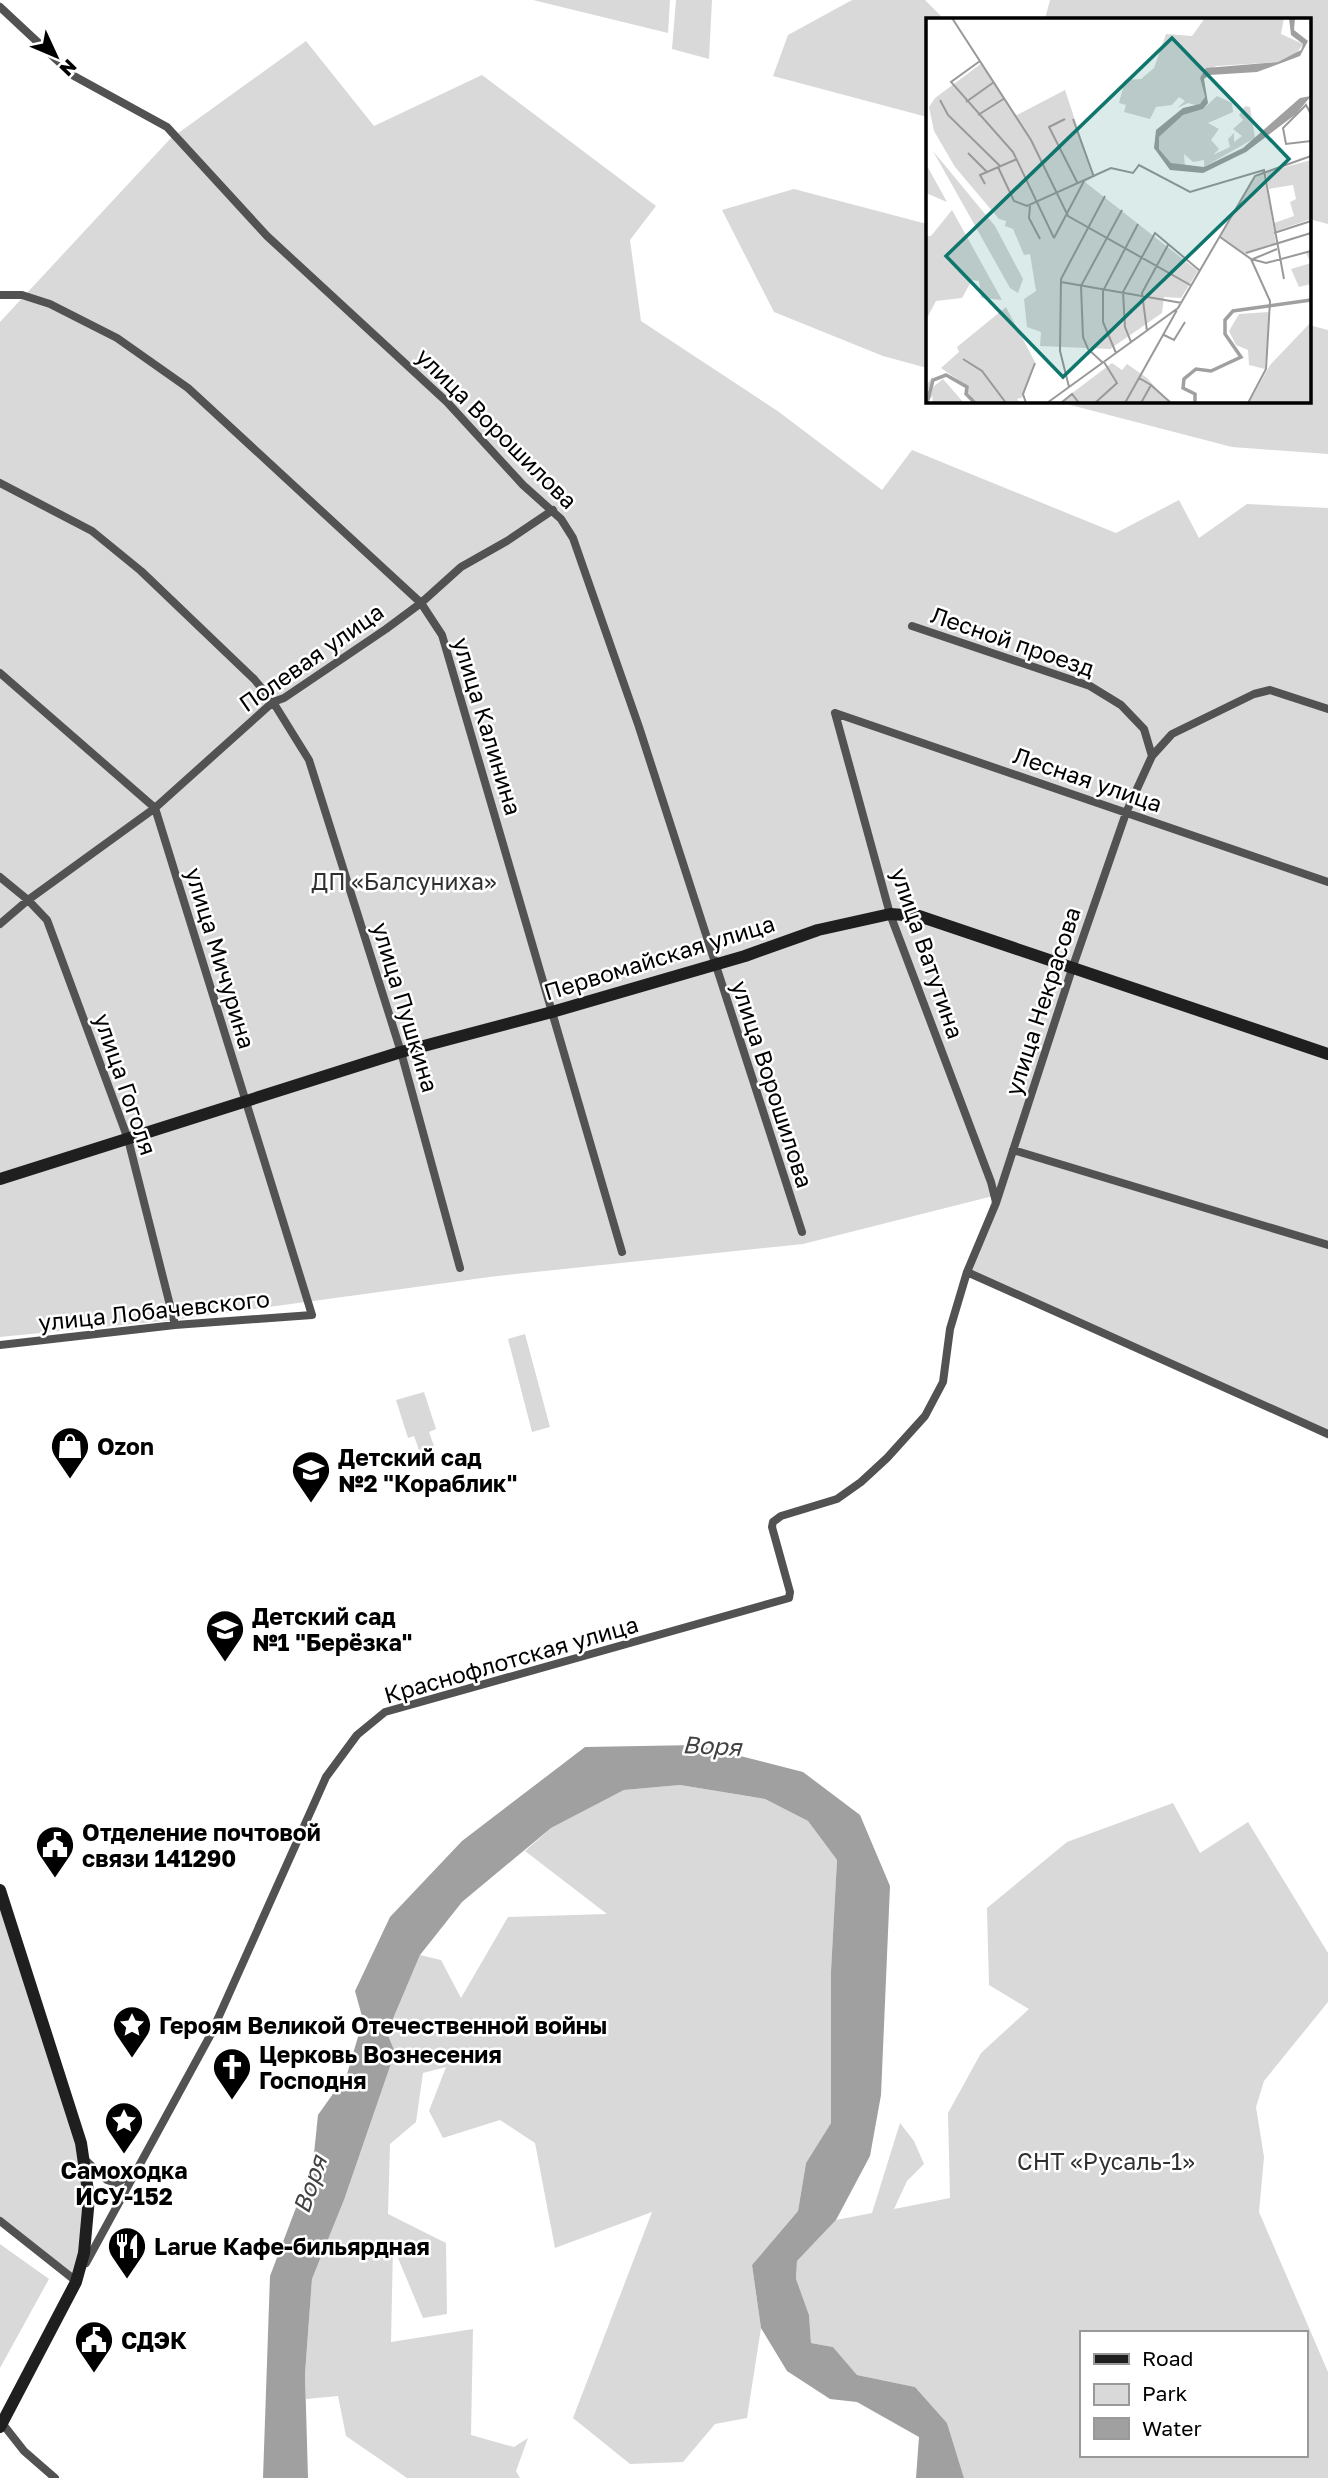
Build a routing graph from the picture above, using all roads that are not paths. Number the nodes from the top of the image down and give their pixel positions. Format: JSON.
{"nodes":[{"id":1,"x":0,"y":7,"type":"edge"},
{"id":2,"x":0,"y":295,"type":"edge"},
{"id":3,"x":0,"y":483,"type":"edge"},
{"id":4,"x":553,"y":510,"type":"junction"},
{"id":5,"x":421,"y":603,"type":"junction"},
{"id":6,"x":912,"y":626,"type":"dead end"},
{"id":7,"x":0,"y":673,"type":"edge"},
{"id":8,"x":273,"y":702,"type":"junction"},
{"id":9,"x":1328,"y":709,"type":"edge"},
{"id":10,"x":835,"y":713,"type":"joint"},
{"id":11,"x":1152,"y":756,"type":"junction"},
{"id":12,"x":155,"y":807,"type":"junction"},
{"id":13,"x":1126,"y":813,"type":"junction"},
{"id":14,"x":0,"y":877,"type":"edge"},
{"id":15,"x":1328,"y":882,"type":"edge"},
{"id":16,"x":29,"y":901,"type":"junction"},
{"id":17,"x":890,"y":914,"type":"junction"},
{"id":18,"x":0,"y":924,"type":"edge"},
{"id":19,"x":714,"y":964,"type":"junction"},
{"id":20,"x":1072,"y":969,"type":"junction"},
{"id":21,"x":552,"y":1012,"type":"junction"},
{"id":22,"x":401,"y":1052,"type":"junction"},
{"id":23,"x":1328,"y":1054,"type":"edge"},
{"id":24,"x":245,"y":1102,"type":"junction"},
{"id":25,"x":128,"y":1139,"type":"junction"},
{"id":26,"x":1013,"y":1150,"type":"junction"},
{"id":27,"x":0,"y":1179,"type":"edge"},
{"id":28,"x":996,"y":1203,"type":"junction"},
{"id":29,"x":802,"y":1233,"type":"dead end"},
{"id":30,"x":1328,"y":1245,"type":"edge"},
{"id":31,"x":622,"y":1252,"type":"dead end"},
{"id":32,"x":460,"y":1268,"type":"dead end"},
{"id":33,"x":967,"y":1272,"type":"junction"},
{"id":34,"x":312,"y":1315,"type":"joint"},
{"id":35,"x":175,"y":1325,"type":"junction"},
{"id":36,"x":0,"y":1345,"type":"edge"},
{"id":37,"x":1328,"y":1434,"type":"edge"},
{"id":38,"x":789,"y":1598,"type":"joint"},
{"id":39,"x":0,"y":1890,"type":"edge"},
{"id":40,"x":83,"y":2158,"type":"junction"},
{"id":41,"x":134,"y":2173,"type":"junction"},
{"id":42,"x":0,"y":2221,"type":"edge"},
{"id":43,"x":76,"y":2282,"type":"junction"},
{"id":44,"x":1,"y":2425,"type":"edge"},
{"id":45,"x":55,"y":2478,"type":"edge"}],
"edges":[{"from":1,"to":4,"type":"street","name":"улица Ворошилова"},
{"from":2,"to":5,"type":"street","name":"улица Калинина"},
{"from":3,"to":8,"type":"street","name":"улица Пушкина"},
{"from":4,"to":5,"type":"street","name":"Полевая улица"},
{"from":4,"to":19,"type":"street","name":"улица Ворошилова"},
{"from":5,"to":8,"type":"street","name":"Полевая улица"},
{"from":5,"to":21,"type":"street","name":"улица Калинина"},
{"from":6,"to":11,"type":"street","name":"Лесной проезд"},
{"from":7,"to":12,"type":"street"},
{"from":8,"to":12,"type":"street","name":"Полевая улица"},
{"from":8,"to":22,"type":"street","name":"улица Пушкина"},
{"from":9,"to":11,"type":"street"},
{"from":10,"to":13,"type":"street","name":"Лесная улица"},
{"from":10,"to":17,"type":"street","name":"улица Ватутина"},
{"from":11,"to":13,"type":"street","name":"улица Некрасова"},
{"from":12,"to":16,"type":"street","name":"Полевая улица"},
{"from":12,"to":24,"type":"street","name":"улица Мичурина"},
{"from":13,"to":15,"type":"street","name":"Лесная улица"},
{"from":13,"to":20,"type":"street","name":"улица Некрасова"},
{"from":14,"to":16,"type":"street","name":"улица Гоголя"},
{"from":16,"to":18,"type":"street","name":"Полевая улица"},
{"from":16,"to":25,"type":"street","name":"улица Гоголя"},
{"from":17,"to":19,"type":"street","name":"Первомайская улица"},
{"from":17,"to":20,"type":"street","name":"Первомайская улица"},
{"from":17,"to":28,"type":"street","name":"улица Ватутина"},
{"from":19,"to":21,"type":"street","name":"Первомайская улица"},
{"from":19,"to":29,"type":"street","name":"улица Ворошилова"},
{"from":20,"to":23,"type":"street","name":"Первомайская улица"},
{"from":20,"to":26,"type":"street","name":"улица Некрасова"},
{"from":21,"to":22,"type":"street","name":"Первомайская улица"},
{"from":21,"to":31,"type":"street","name":"улица Калинина"},
{"from":22,"to":24,"type":"street","name":"Первомайская улица"},
{"from":22,"to":32,"type":"street","name":"улица Пушкина"},
{"from":24,"to":25,"type":"street","name":"Первомайская улица"},
{"from":24,"to":34,"type":"street","name":"улица Мичурина"},
{"from":25,"to":27,"type":"street","name":"Первомайская улица"},
{"from":25,"to":35,"type":"street","name":"улица Гоголя"},
{"from":26,"to":28,"type":"street","name":"улица Некрасова"},
{"from":26,"to":30,"type":"street"},
{"from":28,"to":33,"type":"street","name":"улица Некрасова"},
{"from":33,"to":37,"type":"street"},
{"from":33,"to":38,"type":"street","name":"улица Некрасова"},
{"from":34,"to":35,"type":"street","name":"улица Лобачевского"},
{"from":35,"to":36,"type":"street","name":"улица Лобачевского"},
{"from":38,"to":41,"type":"street","name":"Краснофлотская улица"},
{"from":39,"to":40,"type":"street"},
{"from":40,"to":41,"type":"street"},
{"from":40,"to":43,"type":"street"},
{"from":41,"to":43,"type":"street","name":"Краснофлотская улица"},
{"from":42,"to":43,"type":"street"},
{"from":43,"to":44,"type":"street"},
{"from":44,"to":45,"type":"street"}]}
